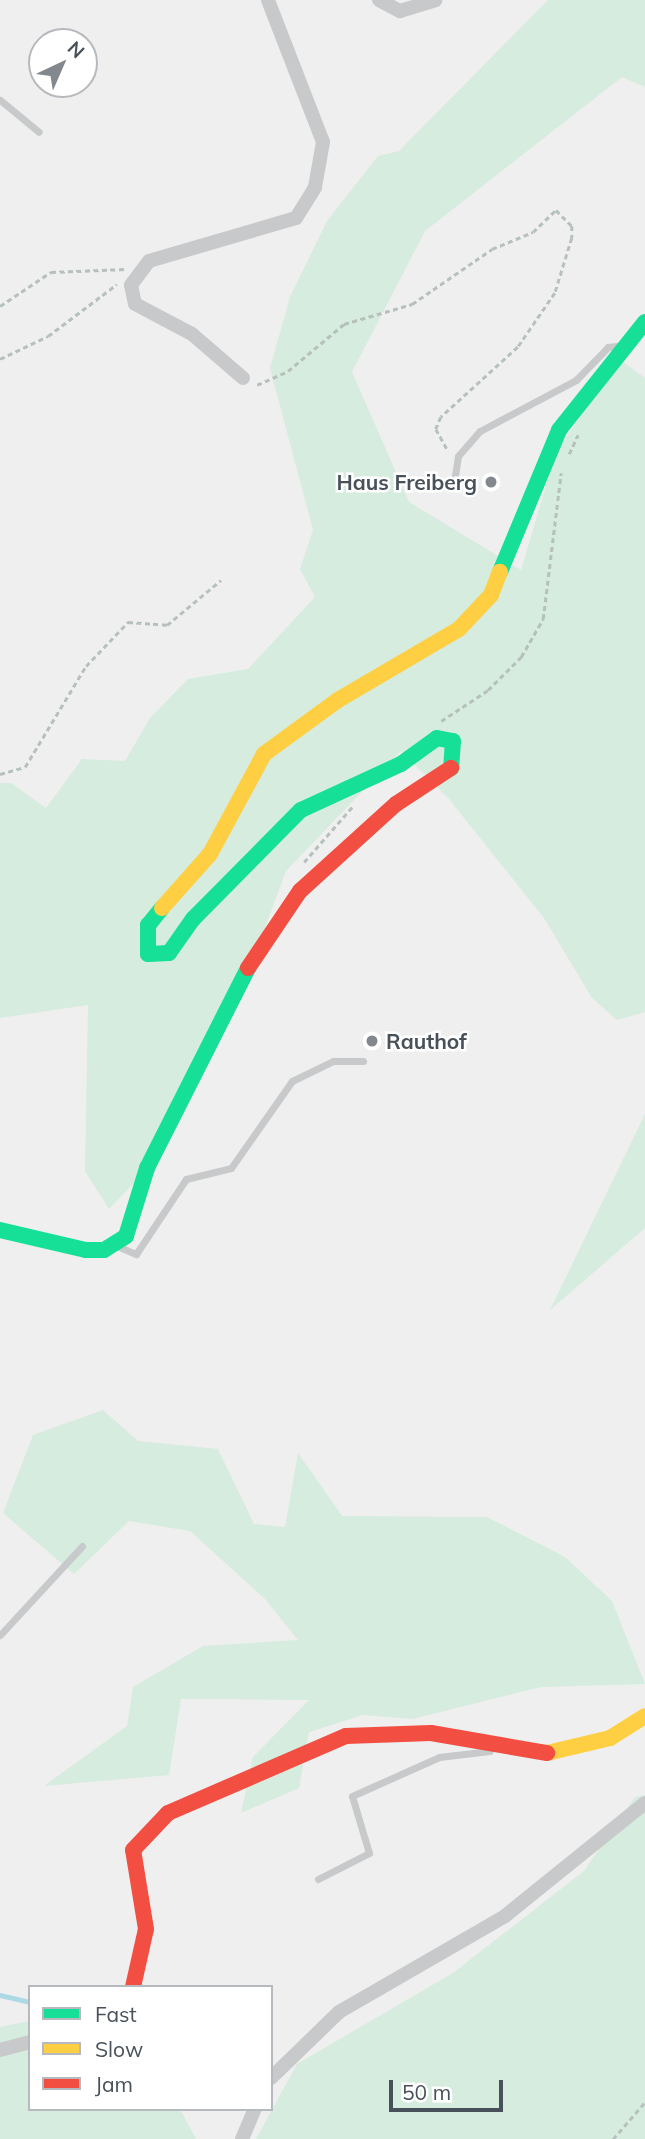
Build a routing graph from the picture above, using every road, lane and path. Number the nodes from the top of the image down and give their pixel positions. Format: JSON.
{"nodes":[{"id":1,"x":268,"y":0,"type":"edge"},
{"id":2,"x":379,"y":0,"type":"edge"},
{"id":3,"x":435,"y":0,"type":"edge"},
{"id":4,"x":0,"y":100,"type":"edge"},
{"id":5,"x":38,"y":132,"type":"dead end"},
{"id":6,"x":140,"y":269,"type":"junction"},
{"id":7,"x":0,"y":306,"type":"edge"},
{"id":8,"x":645,"y":322,"type":"edge"},
{"id":9,"x":628,"y":345,"type":"junction"},
{"id":10,"x":0,"y":359,"type":"edge"},
{"id":11,"x":243,"y":378,"type":"joint"},
{"id":12,"x":582,"y":428,"type":"dead end"},
{"id":13,"x":458,"y":456,"type":"junction"},
{"id":14,"x":453,"y":488,"type":"dead end"},
{"id":15,"x":220,"y":580,"type":"dead end"},
{"id":16,"x":436,"y":724,"type":"dead end"},
{"id":17,"x":0,"y":774,"type":"edge"},
{"id":18,"x":367,"y":781,"type":"junction"},
{"id":19,"x":300,"y":891,"type":"junction"},
{"id":20,"x":363,"y":1061,"type":"dead end"},
{"id":21,"x":0,"y":1230,"type":"edge"},
{"id":22,"x":116,"y":1246,"type":"junction"},
{"id":23,"x":82,"y":1546,"type":"dead end"},
{"id":24,"x":0,"y":1635,"type":"edge"},
{"id":25,"x":645,"y":1716,"type":"edge"},
{"id":26,"x":497,"y":1748,"type":"junction"},
{"id":27,"x":645,"y":1803,"type":"edge"},
{"id":28,"x":318,"y":1879,"type":"dead end"},
{"id":29,"x":134,"y":1985,"type":"edge"},
{"id":30,"x":28,"y":2043,"type":"edge"},
{"id":31,"x":0,"y":2050,"type":"edge"},
{"id":32,"x":273,"y":2076,"type":"edge"},
{"id":33,"x":645,"y":2102,"type":"edge"},
{"id":34,"x":254,"y":2111,"type":"edge"},
{"id":35,"x":242,"y":2139,"type":"edge"},
{"id":36,"x":613,"y":2139,"type":"edge"}],
"edges":[{"from":1,"to":6,"type":"street"},
{"from":2,"to":3,"type":"street"},
{"from":4,"to":5,"type":"lane"},
{"from":6,"to":7,"type":"path"},
{"from":6,"to":10,"type":"path"},
{"from":6,"to":11,"type":"street"},
{"from":8,"to":9,"type":"street"},
{"from":9,"to":13,"type":"lane"},
{"from":9,"to":18,"type":"street"},
{"from":11,"to":13,"type":"path"},
{"from":12,"to":16,"type":"path"},
{"from":13,"to":14,"type":"lane"},
{"from":15,"to":17,"type":"path"},
{"from":18,"to":19,"type":"path"},
{"from":18,"to":19,"type":"street"},
{"from":19,"to":22,"type":"street"},
{"from":20,"to":22,"type":"lane"},
{"from":21,"to":22,"type":"street"},
{"from":23,"to":24,"type":"lane"},
{"from":25,"to":26,"type":"street"},
{"from":26,"to":28,"type":"lane"},
{"from":26,"to":29,"type":"street"},
{"from":27,"to":32,"type":"street"},
{"from":30,"to":31,"type":"street"},
{"from":33,"to":36,"type":"path"},
{"from":34,"to":35,"type":"street"}]}
